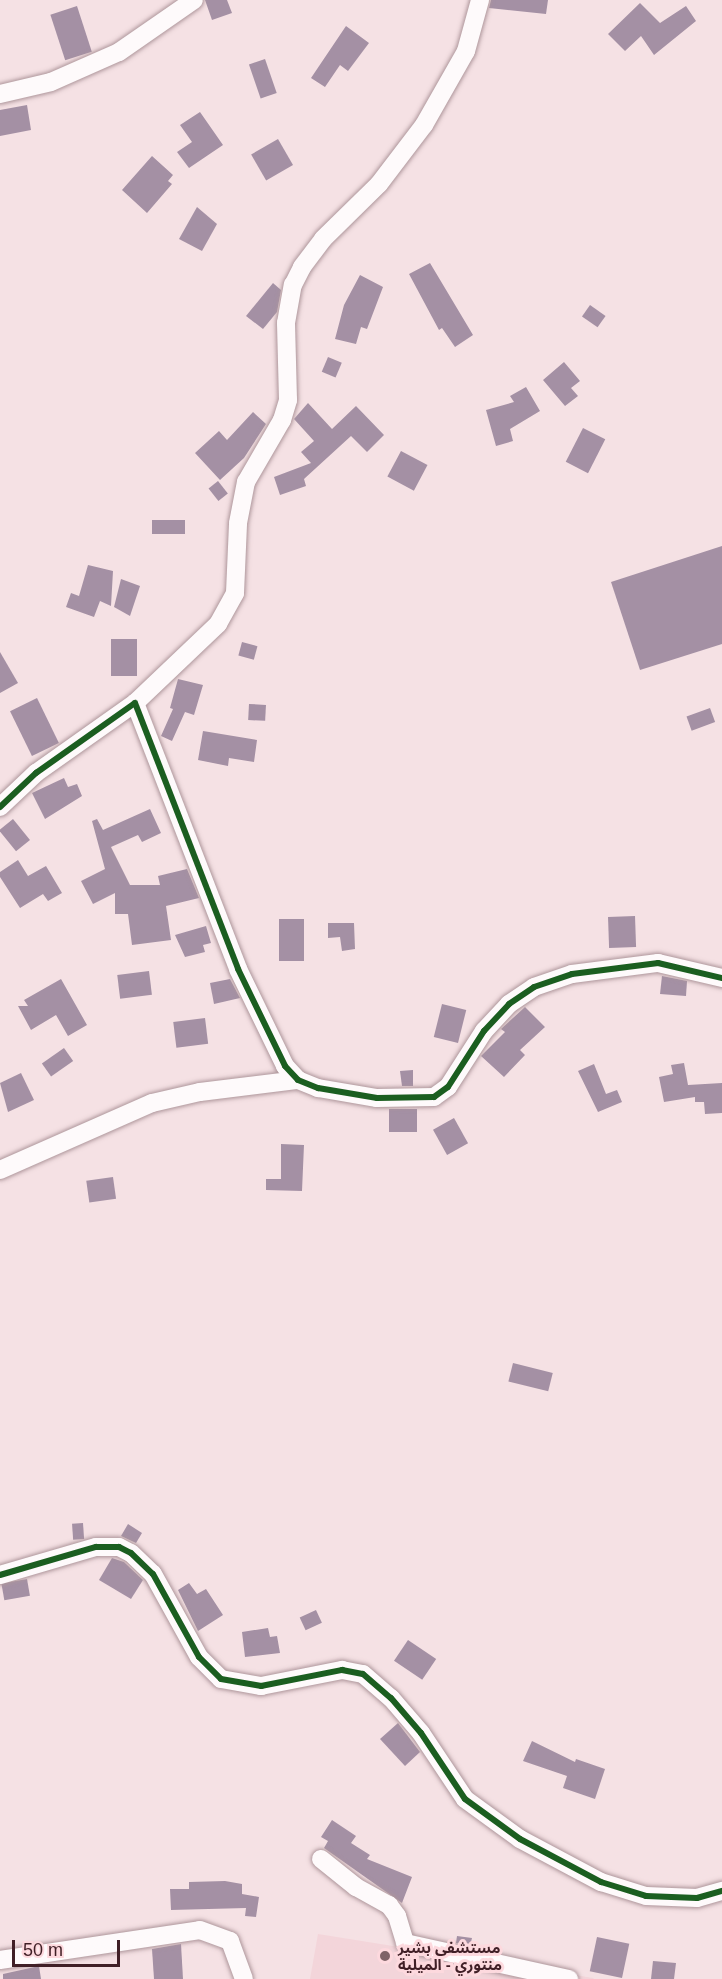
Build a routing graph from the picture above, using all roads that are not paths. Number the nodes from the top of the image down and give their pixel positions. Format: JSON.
{"nodes":[{"id":1,"x":194,"y":0,"type":"edge"},
{"id":2,"x":480,"y":0,"type":"edge"},
{"id":3,"x":0,"y":94,"type":"edge"},
{"id":4,"x":135,"y":703,"type":"junction"},
{"id":5,"x":0,"y":807,"type":"edge"},
{"id":6,"x":722,"y":978,"type":"edge"},
{"id":7,"x":298,"y":1080,"type":"junction"},
{"id":8,"x":0,"y":1170,"type":"edge"},
{"id":9,"x":0,"y":1575,"type":"edge"},
{"id":10,"x":321,"y":1859,"type":"dead end"},
{"id":11,"x":722,"y":1891,"type":"edge"},
{"id":12,"x":0,"y":1960,"type":"edge"},
{"id":13,"x":244,"y":1979,"type":"edge"},
{"id":14,"x":569,"y":1979,"type":"edge"}],
"edges":[{"from":1,"to":3,"type":"street"},
{"from":2,"to":4,"type":"street"},
{"from":4,"to":5,"type":"street"},
{"from":4,"to":7,"type":"street"},
{"from":6,"to":7,"type":"street"},
{"from":7,"to":8,"type":"street"},
{"from":9,"to":11,"type":"street"},
{"from":10,"to":14,"type":"street"},
{"from":12,"to":13,"type":"street"}]}
